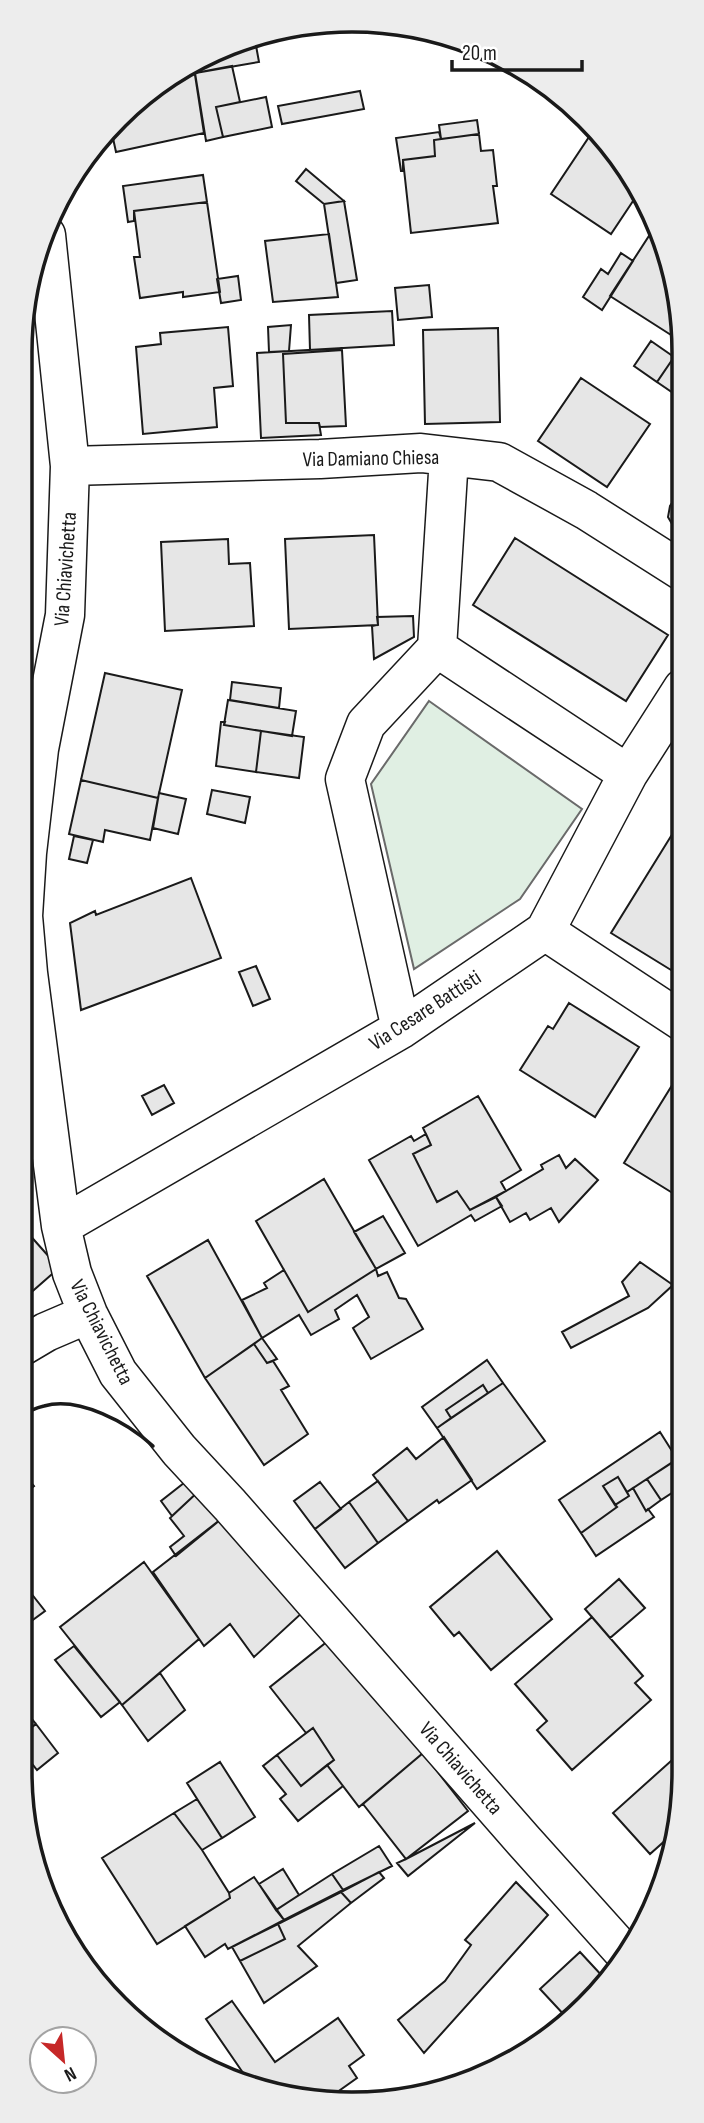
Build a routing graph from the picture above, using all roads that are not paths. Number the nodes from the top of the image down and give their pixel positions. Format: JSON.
{"nodes":[{"id":1,"x":48,"y":252,"type":"edge"},
{"id":2,"x":449,"y":457,"type":"junction"},
{"id":3,"x":70,"y":466,"type":"junction"},
{"id":4,"x":673,"y":565,"type":"edge"},
{"id":5,"x":437,"y":648,"type":"junction"},
{"id":6,"x":673,"y":704,"type":"edge"},
{"id":7,"x":31,"y":742,"type":"edge"},
{"id":8,"x":628,"y":774,"type":"junction"},
{"id":9,"x":544,"y":931,"type":"junction"},
{"id":10,"x":31,"y":996,"type":"edge"},
{"id":11,"x":673,"y":1016,"type":"edge"},
{"id":12,"x":401,"y":1029,"type":"junction"},
{"id":13,"x":61,"y":1226,"type":"junction"},
{"id":14,"x":88,"y":1314,"type":"junction"},
{"id":15,"x":31,"y":1341,"type":"edge"},
{"id":16,"x":619,"y":1947,"type":"edge"}],
"edges":[{"from":1,"to":3,"type":"street","name":"Via Chiavichetta"},
{"from":2,"to":3,"type":"street","name":"Via Damiano Chiesa"},
{"from":2,"to":4,"type":"street","name":"Via Damiano Chiesa"},
{"from":2,"to":5,"type":"street"},
{"from":3,"to":7,"type":"street","name":"Via Chiavichetta"},
{"from":5,"to":8,"type":"street"},
{"from":5,"to":12,"type":"street"},
{"from":6,"to":8,"type":"street","name":"Via Cesare Battisti"},
{"from":8,"to":9,"type":"street","name":"Via Cesare Battisti"},
{"from":9,"to":11,"type":"street"},
{"from":9,"to":12,"type":"street","name":"Via Cesare Battisti"},
{"from":10,"to":13,"type":"street","name":"Via Chiavichetta"},
{"from":12,"to":13,"type":"street","name":"Via Cesare Battisti"},
{"from":13,"to":14,"type":"street","name":"Via Chiavichetta"},
{"from":14,"to":15,"type":"street"},
{"from":14,"to":16,"type":"street","name":"Via Chiavichetta"}]}
